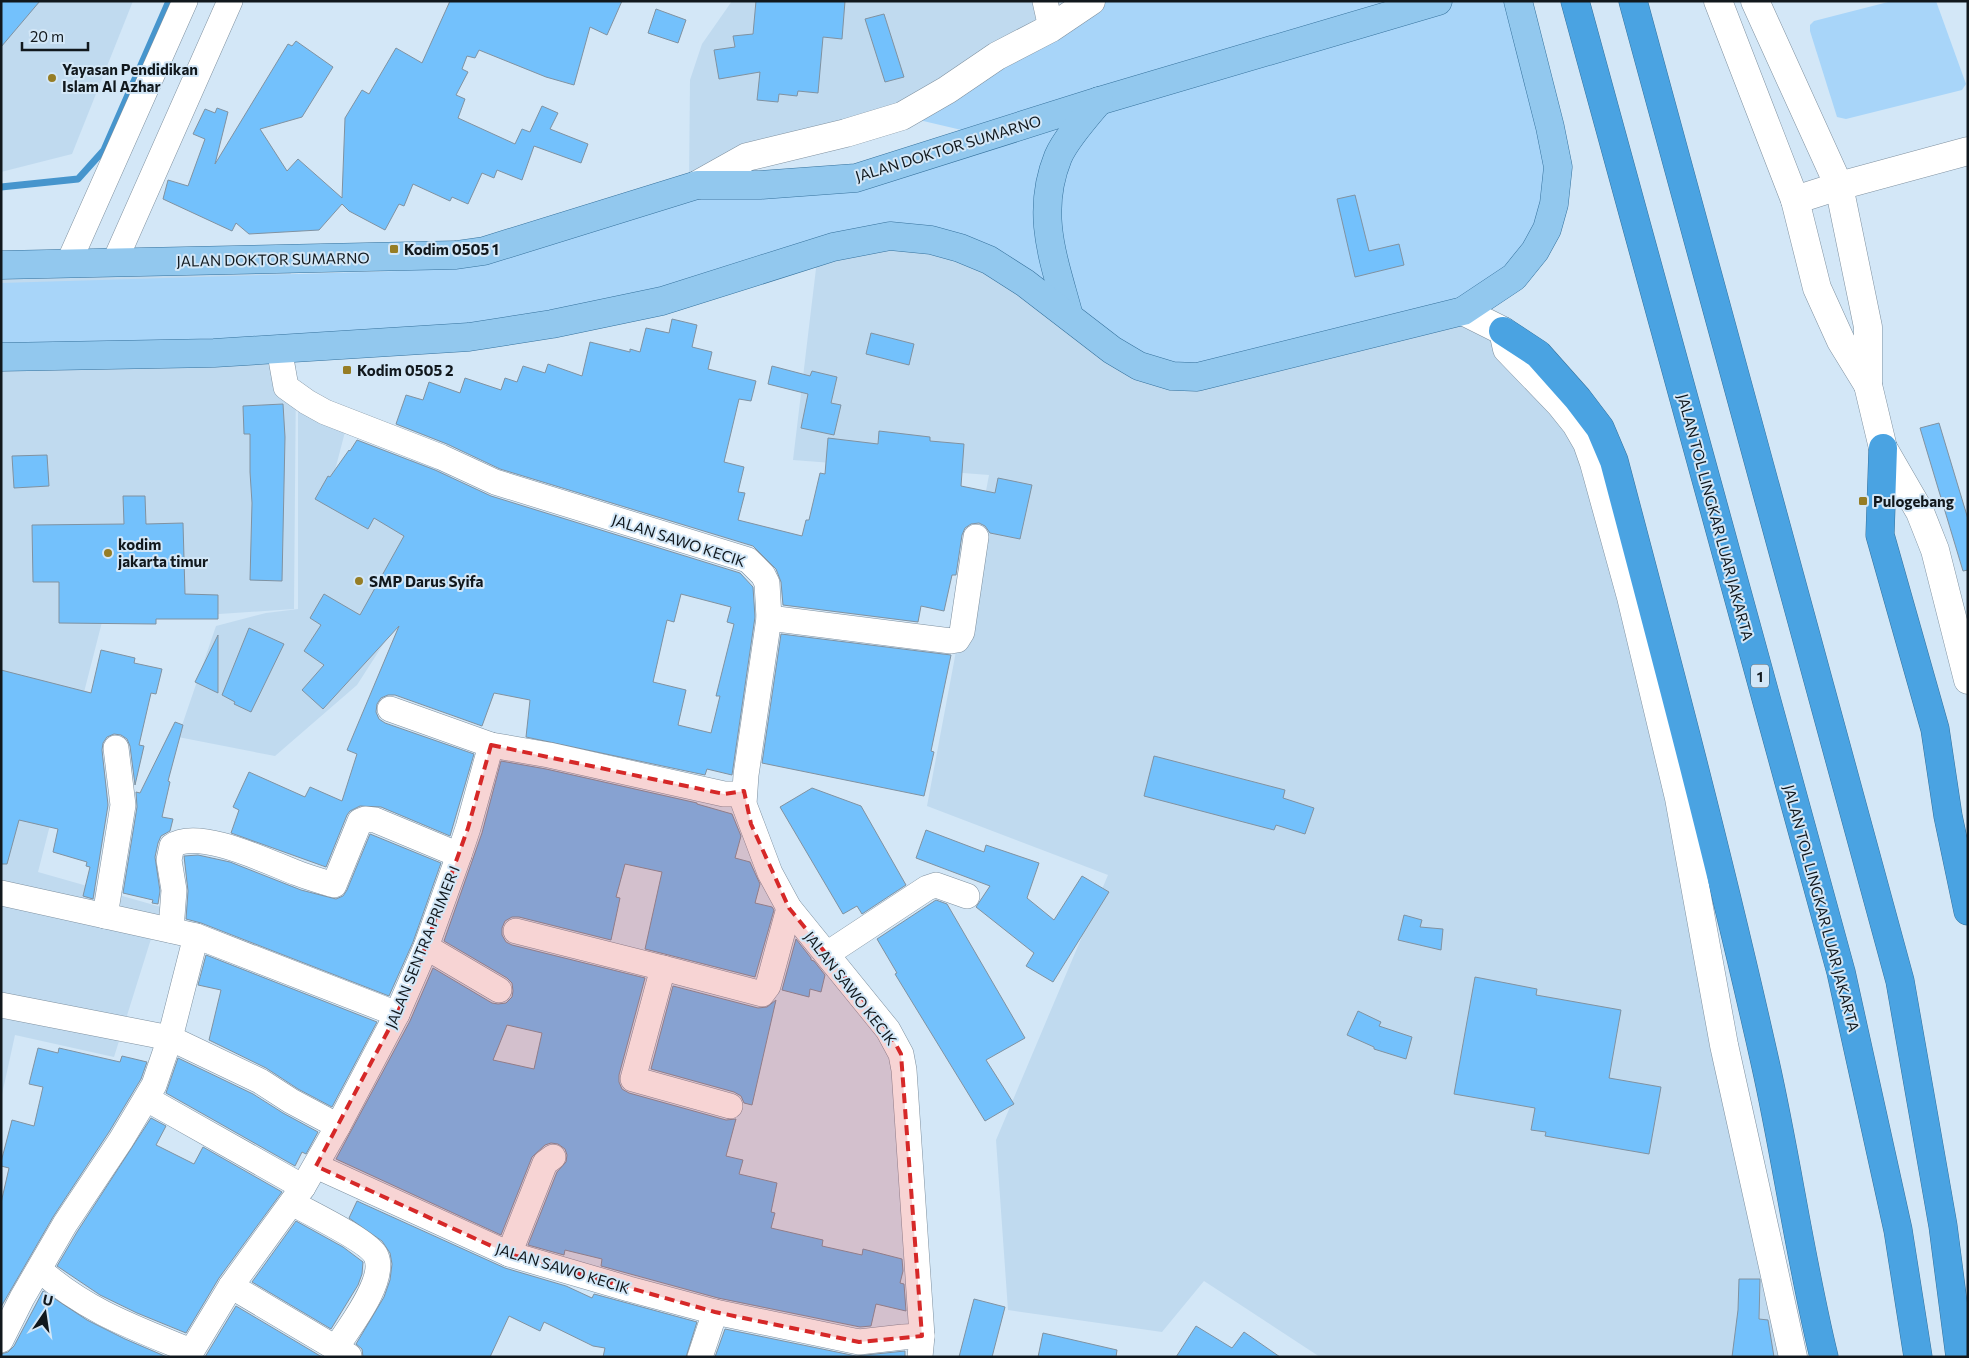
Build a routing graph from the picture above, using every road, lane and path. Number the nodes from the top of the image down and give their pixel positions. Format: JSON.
{"nodes":[{"id":1,"x":185,"y":1,"type":"edge"},
{"id":2,"x":230,"y":1,"type":"edge"},
{"id":3,"x":1045,"y":1,"type":"edge"},
{"id":4,"x":1091,"y":1,"type":"edge"},
{"id":5,"x":1438,"y":1,"type":"edge"},
{"id":6,"x":1518,"y":1,"type":"edge"},
{"id":7,"x":1575,"y":1,"type":"edge"},
{"id":8,"x":1633,"y":1,"type":"edge"},
{"id":9,"x":1718,"y":1,"type":"edge"},
{"id":10,"x":1755,"y":1,"type":"edge"},
{"id":11,"x":1051,"y":28,"type":"junction"},
{"id":12,"x":1099,"y":101,"type":"junction"},
{"id":13,"x":1968,"y":151,"type":"edge"},
{"id":14,"x":697,"y":185,"type":"junction"},
{"id":15,"x":1839,"y":186,"type":"junction"},
{"id":16,"x":1795,"y":200,"type":"junction"},
{"id":17,"x":114,"y":263,"type":"junction"},
{"id":18,"x":68,"y":264,"type":"junction"},
{"id":19,"x":1,"y":265,"type":"edge"},
{"id":20,"x":1463,"y":311,"type":"junction"},
{"id":21,"x":1069,"y":316,"type":"junction"},
{"id":22,"x":1503,"y":331,"type":"junction"},
{"id":23,"x":278,"y":348,"type":"junction"},
{"id":24,"x":1,"y":357,"type":"edge"},
{"id":25,"x":1868,"y":385,"type":"junction"},
{"id":26,"x":1883,"y":448,"type":"junction"},
{"id":27,"x":976,"y":537,"type":"dead end"},
{"id":28,"x":769,"y":618,"type":"junction"},
{"id":29,"x":1968,"y":680,"type":"edge"},
{"id":30,"x":390,"y":708,"type":"dead end"},
{"id":31,"x":491,"y":745,"type":"junction"},
{"id":32,"x":116,"y":748,"type":"dead end"},
{"id":33,"x":744,"y":791,"type":"junction"},
{"id":34,"x":459,"y":855,"type":"junction"},
{"id":35,"x":1,"y":893,"type":"edge"},
{"id":36,"x":967,"y":896,"type":"dead end"},
{"id":37,"x":789,"y":908,"type":"junction"},
{"id":38,"x":1968,"y":912,"type":"edge"},
{"id":39,"x":105,"y":916,"type":"junction"},
{"id":40,"x":172,"y":930,"type":"junction"},
{"id":41,"x":516,"y":931,"type":"dead end"},
{"id":42,"x":196,"y":936,"type":"junction"},
{"id":43,"x":426,"y":947,"type":"junction"},
{"id":44,"x":827,"y":954,"type":"junction"},
{"id":45,"x":663,"y":968,"type":"junction"},
{"id":46,"x":500,"y":990,"type":"dead end"},
{"id":47,"x":1,"y":1005,"type":"edge"},
{"id":48,"x":398,"y":1014,"type":"junction"},
{"id":49,"x":170,"y":1038,"type":"junction"},
{"id":50,"x":147,"y":1099,"type":"junction"},
{"id":51,"x":730,"y":1106,"type":"dead end"},
{"id":52,"x":338,"y":1126,"type":"junction"},
{"id":53,"x":553,"y":1157,"type":"dead end"},
{"id":54,"x":316,"y":1166,"type":"junction"},
{"id":55,"x":298,"y":1195,"type":"junction"},
{"id":56,"x":509,"y":1254,"type":"junction"},
{"id":57,"x":40,"y":1270,"type":"junction"},
{"id":58,"x":231,"y":1286,"type":"junction"},
{"id":59,"x":715,"y":1312,"type":"junction"},
{"id":60,"x":1,"y":1340,"type":"edge"},
{"id":61,"x":921,"y":1347,"type":"edge"},
{"id":62,"x":857,"y":1350,"type":"edge"},
{"id":63,"x":343,"y":1353,"type":"edge"},
{"id":64,"x":189,"y":1354,"type":"edge"},
{"id":65,"x":700,"y":1357,"type":"edge"},
{"id":66,"x":1793,"y":1357,"type":"edge"},
{"id":67,"x":1824,"y":1357,"type":"edge"},
{"id":68,"x":1918,"y":1357,"type":"edge"},
{"id":69,"x":1960,"y":1357,"type":"edge"}],
"edges":[{"from":1,"to":18,"type":"street"},
{"from":2,"to":17,"type":"street"},
{"from":3,"to":11,"type":"street"},
{"from":4,"to":11,"type":"street"},
{"from":5,"to":12,"type":"main road","name":"JALAN DOKTOR SUMARNO"},
{"from":6,"to":20,"type":"main road"},
{"from":7,"to":68,"type":"highway","name":"JALAN TOL LINGKAR LUAR JAKARTA","number":"1"},
{"from":8,"to":69,"type":"highway"},
{"from":9,"to":16,"type":"street"},
{"from":10,"to":15,"type":"street"},
{"from":11,"to":14,"type":"street"},
{"from":12,"to":14,"type":"main road","name":"JALAN DOKTOR SUMARNO"},
{"from":12,"to":21,"type":"main road"},
{"from":13,"to":15,"type":"street"},
{"from":14,"to":17,"type":"main road","name":"JALAN DOKTOR SUMARNO"},
{"from":15,"to":16,"type":"street"},
{"from":15,"to":25,"type":"street"},
{"from":16,"to":25,"type":"street"},
{"from":17,"to":18,"type":"main road","name":"JALAN DOKTOR SUMARNO"},
{"from":18,"to":19,"type":"main road","name":"JALAN DOKTOR SUMARNO"},
{"from":20,"to":21,"type":"main road"},
{"from":20,"to":22,"type":"street"},
{"from":21,"to":23,"type":"main road"},
{"from":22,"to":66,"type":"street"},
{"from":22,"to":67,"type":"highway"},
{"from":23,"to":24,"type":"main road"},
{"from":23,"to":28,"type":"street","name":"JALAN SAWO KECIK"},
{"from":25,"to":26,"type":"street"},
{"from":26,"to":29,"type":"street"},
{"from":26,"to":38,"type":"highway"},
{"from":27,"to":28,"type":"street"},
{"from":28,"to":33,"type":"street","name":"JALAN SAWO KECIK"},
{"from":30,"to":31,"type":"street"},
{"from":31,"to":33,"type":"street"},
{"from":31,"to":34,"type":"street","name":"JALAN SENTRA PRIMER I"},
{"from":32,"to":39,"type":"street"},
{"from":33,"to":37,"type":"street","name":"JALAN SAWO KECIK"},
{"from":34,"to":40,"type":"street"},
{"from":34,"to":43,"type":"street","name":"JALAN SENTRA PRIMER I"},
{"from":35,"to":39,"type":"street"},
{"from":36,"to":44,"type":"street"},
{"from":37,"to":44,"type":"street","name":"JALAN SAWO KECIK"},
{"from":37,"to":45,"type":"street"},
{"from":39,"to":40,"type":"street"},
{"from":40,"to":42,"type":"street"},
{"from":41,"to":45,"type":"street"},
{"from":42,"to":48,"type":"street"},
{"from":42,"to":49,"type":"street"},
{"from":43,"to":46,"type":"street"},
{"from":43,"to":48,"type":"street","name":"JALAN SENTRA PRIMER I"},
{"from":44,"to":61,"type":"street","name":"JALAN SAWO KECIK"},
{"from":45,"to":51,"type":"street"},
{"from":47,"to":49,"type":"street"},
{"from":48,"to":52,"type":"street","name":"JALAN SENTRA PRIMER I"},
{"from":49,"to":50,"type":"street"},
{"from":49,"to":52,"type":"street"},
{"from":50,"to":55,"type":"street"},
{"from":50,"to":57,"type":"street"},
{"from":52,"to":54,"type":"street","name":"JALAN SENTRA PRIMER I"},
{"from":53,"to":56,"type":"street"},
{"from":54,"to":55,"type":"street","name":"JALAN SENTRA PRIMER I"},
{"from":54,"to":56,"type":"street","name":"JALAN SAWO KECIK"},
{"from":55,"to":58,"type":"street","name":"JALAN SENTRA PRIMER I"},
{"from":55,"to":63,"type":"street"},
{"from":56,"to":59,"type":"street","name":"JALAN SAWO KECIK"},
{"from":57,"to":60,"type":"street"},
{"from":57,"to":64,"type":"street"},
{"from":58,"to":63,"type":"street"},
{"from":58,"to":64,"type":"street","name":"JALAN SENTRA PRIMER I"},
{"from":59,"to":62,"type":"street","name":"JALAN SAWO KECIK"},
{"from":59,"to":65,"type":"street"},
{"from":61,"to":62,"type":"street","name":"JALAN SAWO KECIK"}]}
